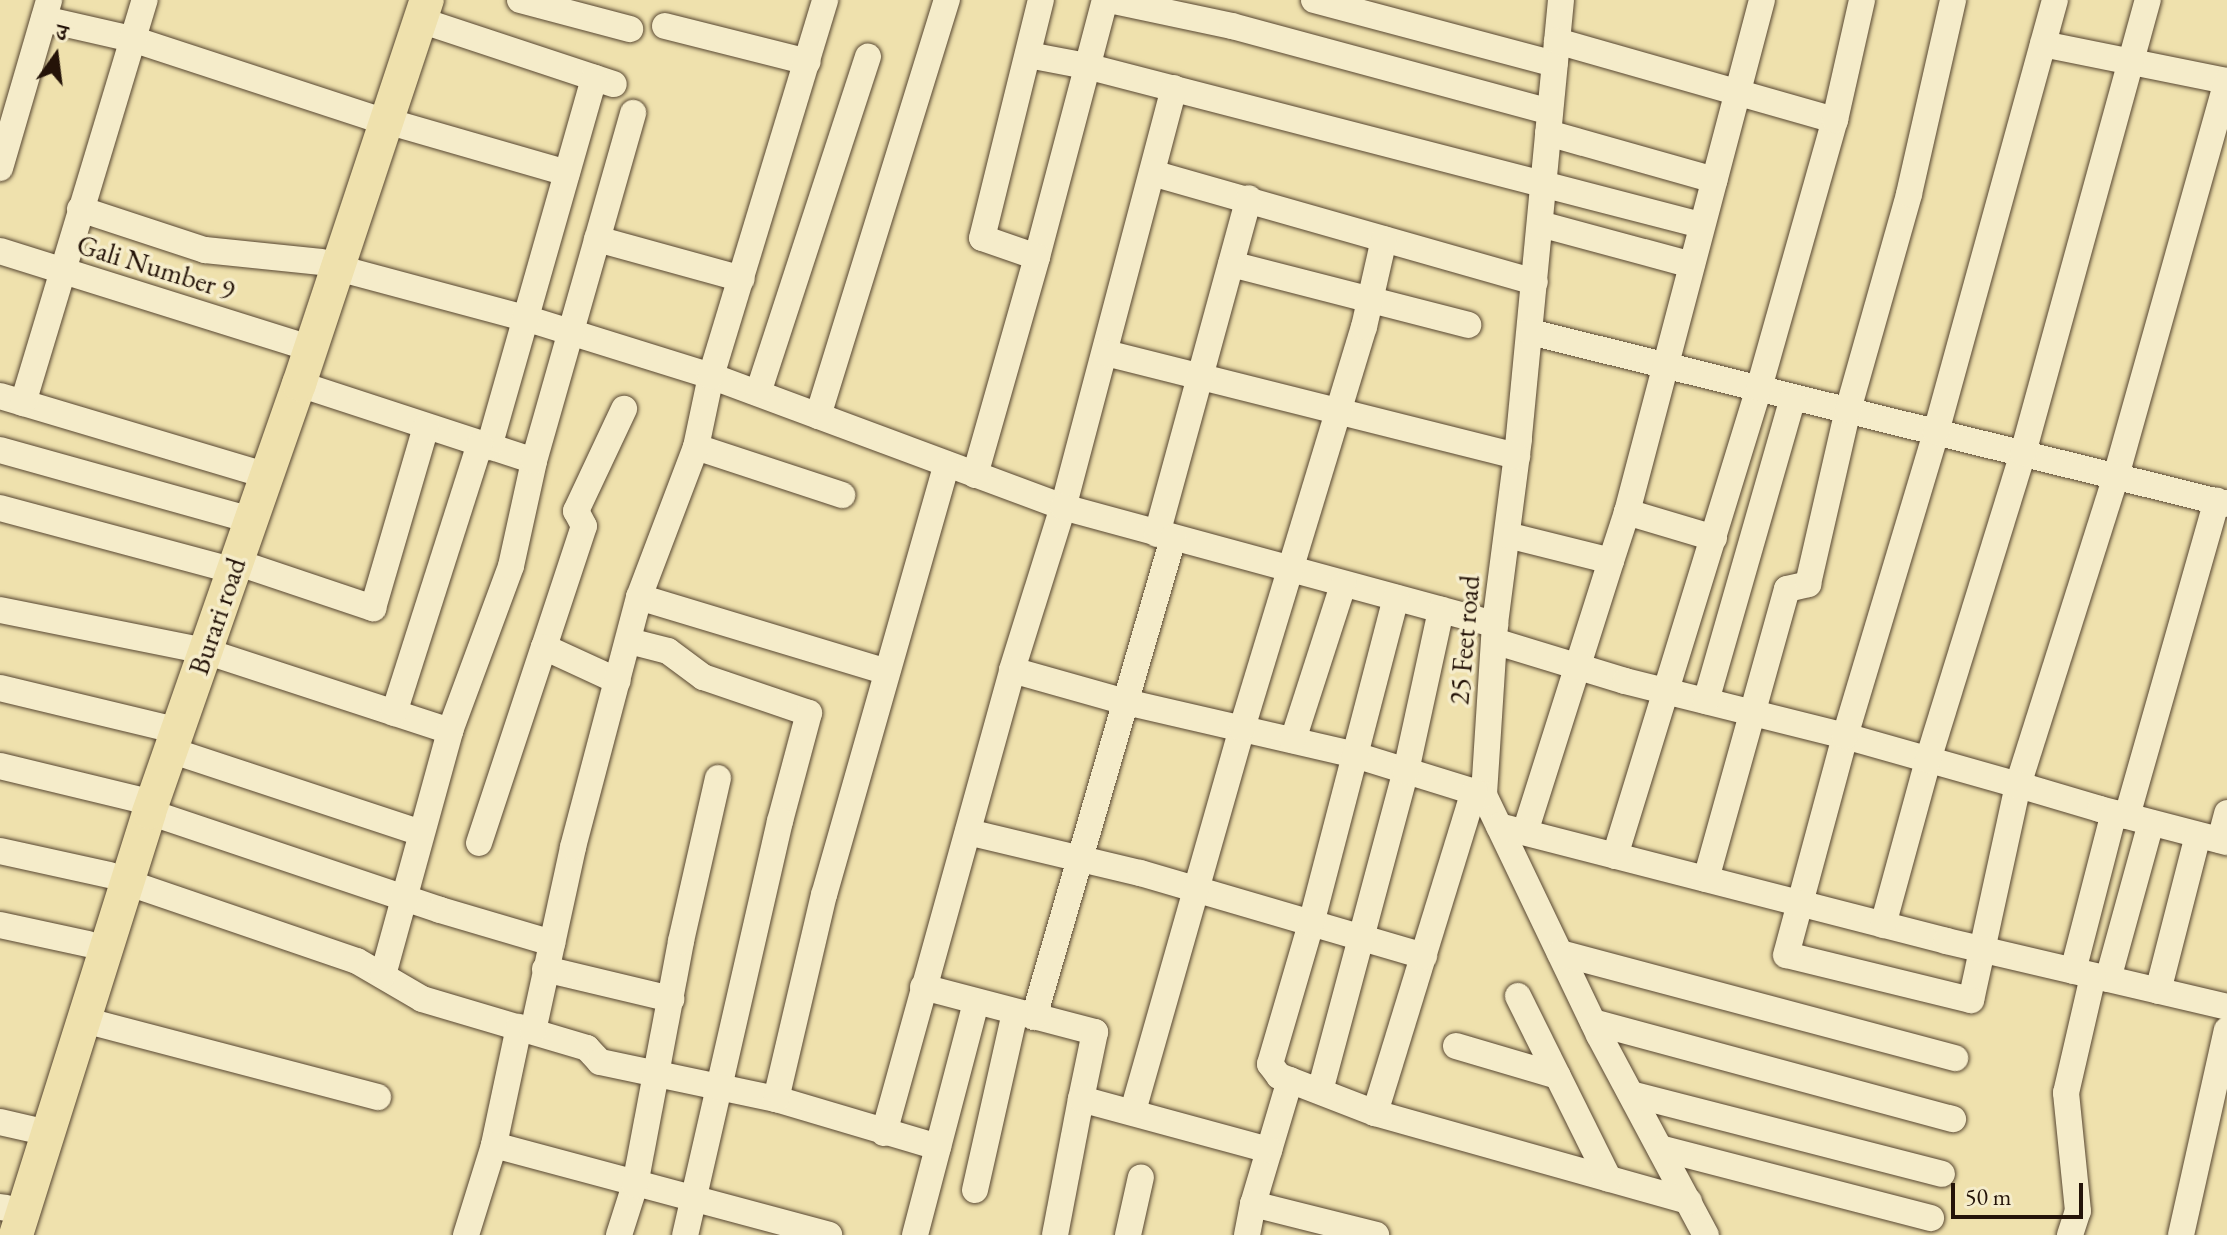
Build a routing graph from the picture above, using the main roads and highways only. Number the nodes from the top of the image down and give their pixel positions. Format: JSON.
{"nodes":[{"id":1,"x":419,"y":7,"type":"edge"},
{"id":2,"x":330,"y":265,"type":"junction"},
{"id":3,"x":226,"y":564,"type":"junction"},
{"id":4,"x":117,"y":878,"type":"junction"},
{"id":5,"x":16,"y":1125,"type":"edge"},
{"id":6,"x":11,"y":1223,"type":"edge"}],
"edges":[{"from":1,"to":2,"type":"main road","name":"Burari road"},
{"from":2,"to":3,"type":"main road","name":"Burari road"},
{"from":2,"to":3,"type":"main road","name":"Burari road"},
{"from":3,"to":4,"type":"main road","name":"Burari road"},
{"from":4,"to":5,"type":"main road","name":"Burari road"},
{"from":4,"to":6,"type":"main road","name":"Burari road"},
{"from":5,"to":6,"type":"main road","name":"Burari road"}]}
